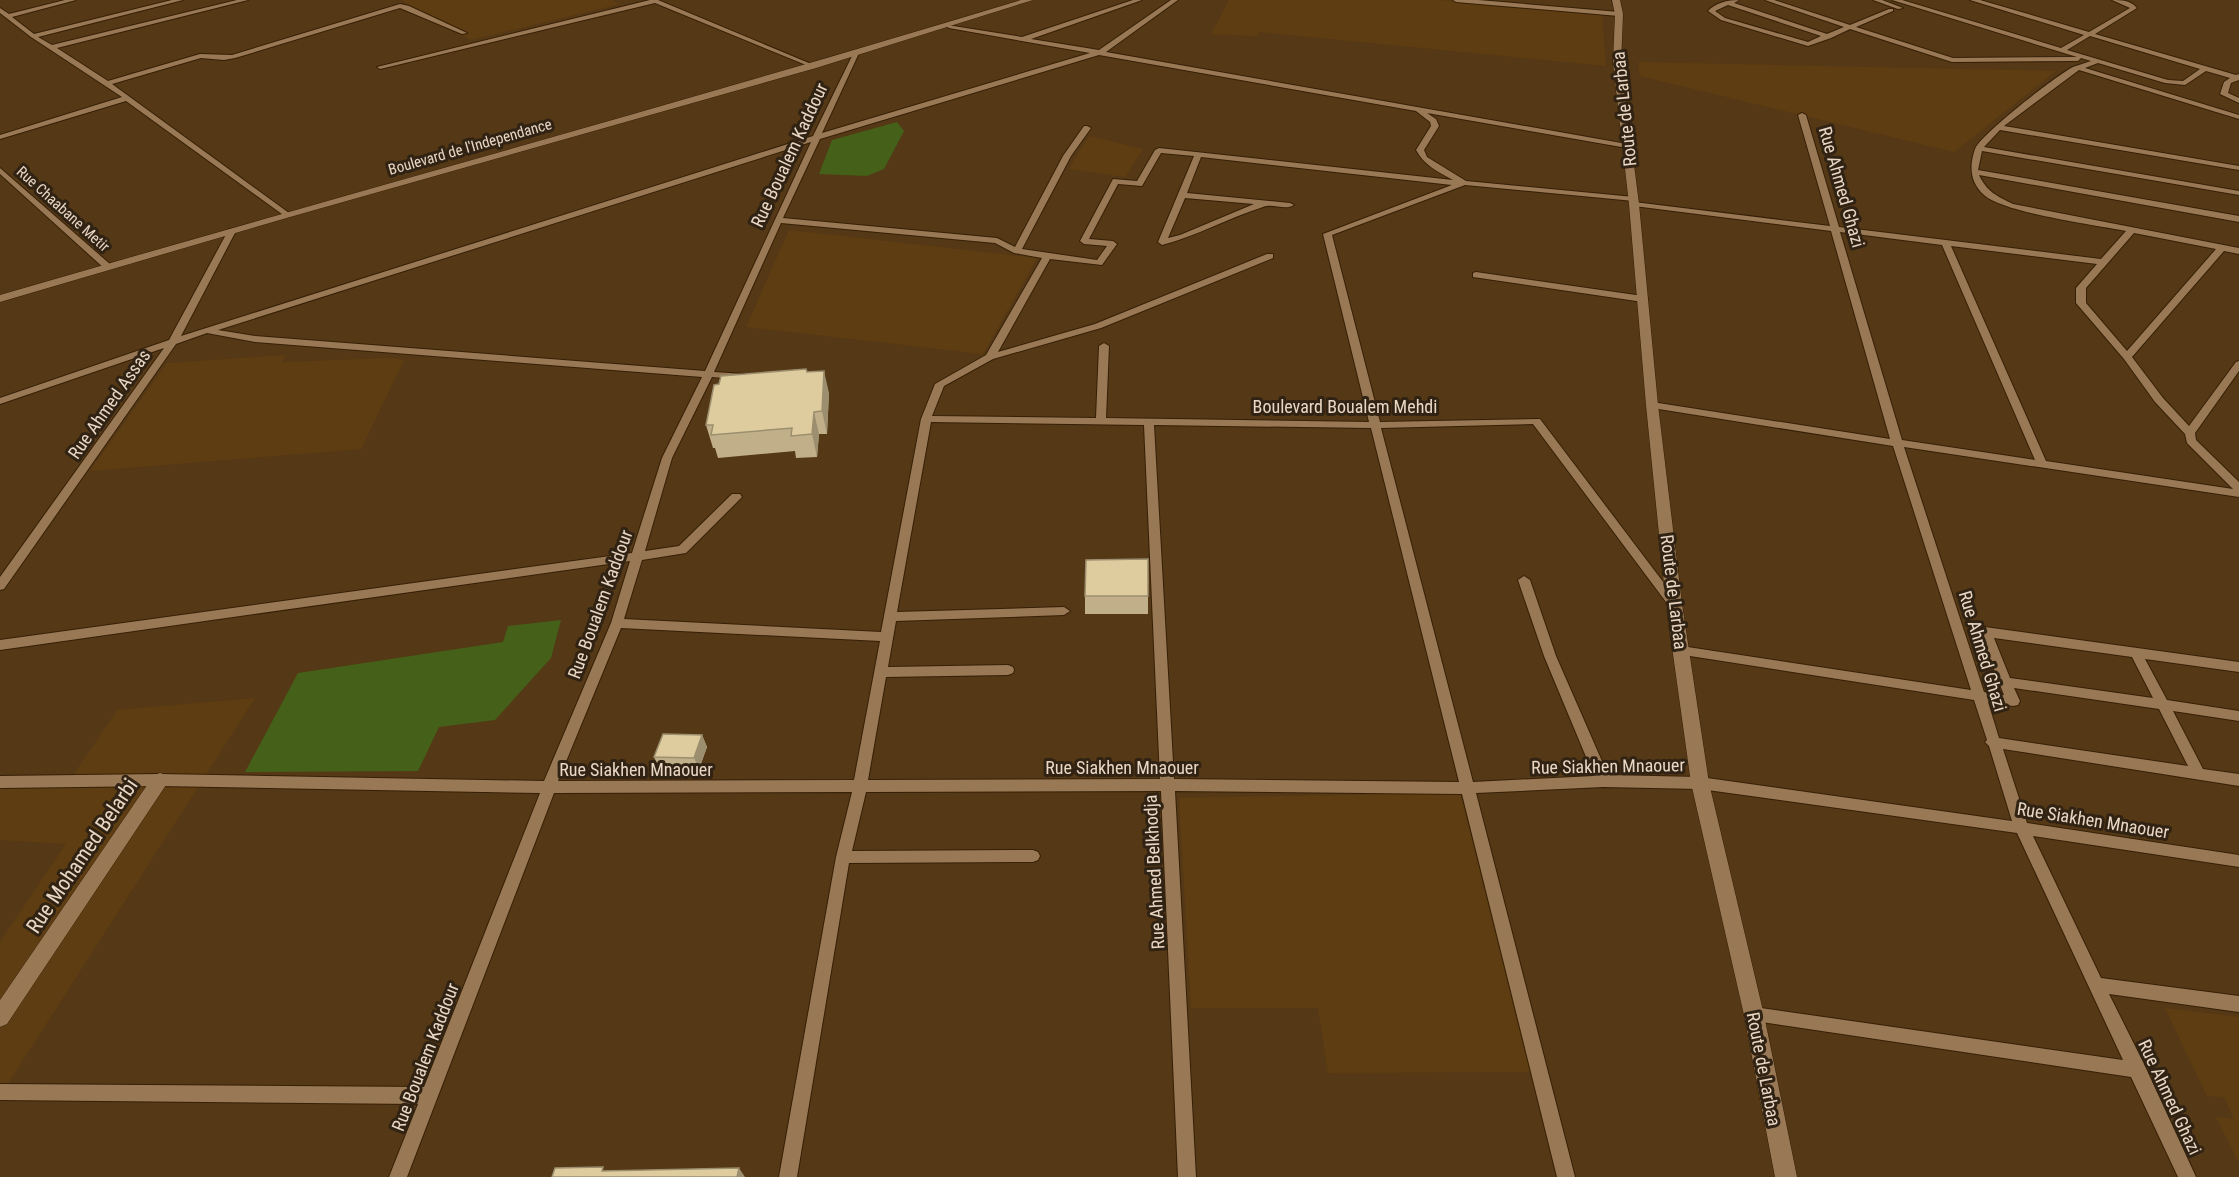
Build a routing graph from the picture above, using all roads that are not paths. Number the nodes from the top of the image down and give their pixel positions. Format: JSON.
{"nodes":[{"id":1,"x":74,"y":0,"type":"edge"},
{"id":2,"x":180,"y":0,"type":"edge"},
{"id":3,"x":245,"y":0,"type":"edge"},
{"id":4,"x":1029,"y":0,"type":"edge"},
{"id":5,"x":1139,"y":0,"type":"edge"},
{"id":6,"x":1175,"y":0,"type":"edge"},
{"id":7,"x":1456,"y":0,"type":"edge"},
{"id":8,"x":1616,"y":0,"type":"edge"},
{"id":9,"x":1736,"y":0,"type":"edge"},
{"id":10,"x":1768,"y":0,"type":"edge"},
{"id":11,"x":1876,"y":0,"type":"edge"},
{"id":12,"x":1916,"y":0,"type":"edge"},
{"id":13,"x":1973,"y":0,"type":"edge"},
{"id":14,"x":1987,"y":0,"type":"edge"},
{"id":15,"x":2115,"y":0,"type":"edge"},
{"id":16,"x":655,"y":1,"type":"edge"},
{"id":17,"x":1471,"y":1,"type":"edge"},
{"id":18,"x":1534,"y":3,"type":"edge"},
{"id":19,"x":1727,"y":3,"type":"junction"},
{"id":20,"x":1907,"y":4,"type":"junction"},
{"id":21,"x":1894,"y":6,"type":"edge"},
{"id":22,"x":0,"y":10,"type":"edge"},
{"id":23,"x":1619,"y":14,"type":"junction"},
{"id":24,"x":7,"y":16,"type":"junction"},
{"id":25,"x":949,"y":26,"type":"junction"},
{"id":26,"x":1852,"y":28,"type":"junction"},
{"id":27,"x":464,"y":33,"type":"dead end"},
{"id":28,"x":2092,"y":33,"type":"junction"},
{"id":29,"x":33,"y":36,"type":"junction"},
{"id":30,"x":1829,"y":37,"type":"junction"},
{"id":31,"x":1022,"y":40,"type":"junction"},
{"id":32,"x":53,"y":47,"type":"junction"},
{"id":33,"x":2062,"y":50,"type":"junction"},
{"id":34,"x":1101,"y":52,"type":"junction"},
{"id":35,"x":856,"y":53,"type":"junction"},
{"id":36,"x":2067,"y":59,"type":"junction"},
{"id":37,"x":2095,"y":60,"type":"junction"},
{"id":38,"x":813,"y":66,"type":"junction"},
{"id":39,"x":380,"y":67,"type":"dead end"},
{"id":40,"x":2079,"y":68,"type":"junction"},
{"id":41,"x":2205,"y":68,"type":"junction"},
{"id":42,"x":2238,"y":77,"type":"edge"},
{"id":43,"x":107,"y":83,"type":"junction"},
{"id":44,"x":127,"y":98,"type":"junction"},
{"id":45,"x":2239,"y":101,"type":"edge"},
{"id":46,"x":1416,"y":108,"type":"junction"},
{"id":47,"x":1802,"y":115,"type":"dead end"},
{"id":48,"x":2239,"y":117,"type":"edge"},
{"id":49,"x":1998,"y":127,"type":"junction"},
{"id":50,"x":1087,"y":128,"type":"dead end"},
{"id":51,"x":0,"y":137,"type":"edge"},
{"id":52,"x":818,"y":137,"type":"junction"},
{"id":53,"x":1628,"y":146,"type":"junction"},
{"id":54,"x":1979,"y":148,"type":"junction"},
{"id":55,"x":1198,"y":156,"type":"junction"},
{"id":56,"x":2239,"y":168,"type":"edge"},
{"id":57,"x":0,"y":170,"type":"edge"},
{"id":58,"x":1974,"y":172,"type":"junction"},
{"id":59,"x":1464,"y":183,"type":"junction"},
{"id":60,"x":2239,"y":193,"type":"edge"},
{"id":61,"x":1183,"y":195,"type":"junction"},
{"id":62,"x":1634,"y":202,"type":"junction"},
{"id":63,"x":1264,"y":203,"type":"junction"},
{"id":64,"x":1290,"y":205,"type":"dead end"},
{"id":65,"x":286,"y":215,"type":"junction"},
{"id":66,"x":2239,"y":219,"type":"edge"},
{"id":67,"x":778,"y":220,"type":"junction"},
{"id":68,"x":1835,"y":228,"type":"junction"},
{"id":69,"x":232,"y":231,"type":"junction"},
{"id":70,"x":2131,"y":231,"type":"junction"},
{"id":71,"x":1946,"y":242,"type":"junction"},
{"id":72,"x":2222,"y":248,"type":"junction"},
{"id":73,"x":1017,"y":251,"type":"junction"},
{"id":74,"x":2239,"y":251,"type":"edge"},
{"id":75,"x":1047,"y":256,"type":"junction"},
{"id":76,"x":1270,"y":256,"type":"dead end"},
{"id":77,"x":2102,"y":262,"type":"junction"},
{"id":78,"x":108,"y":267,"type":"junction"},
{"id":79,"x":1476,"y":275,"type":"dead end"},
{"id":80,"x":1643,"y":298,"type":"junction"},
{"id":81,"x":0,"y":299,"type":"edge"},
{"id":82,"x":208,"y":330,"type":"junction"},
{"id":83,"x":173,"y":342,"type":"junction"},
{"id":84,"x":1104,"y":346,"type":"dead end"},
{"id":85,"x":990,"y":357,"type":"junction"},
{"id":86,"x":2127,"y":357,"type":"junction"},
{"id":87,"x":2239,"y":364,"type":"edge"},
{"id":88,"x":709,"y":373,"type":"junction"},
{"id":89,"x":751,"y":377,"type":"edge"},
{"id":90,"x":0,"y":401,"type":"edge"},
{"id":91,"x":1652,"y":405,"type":"junction"},
{"id":92,"x":926,"y":419,"type":"junction"},
{"id":93,"x":1101,"y":421,"type":"junction"},
{"id":94,"x":1149,"y":421,"type":"junction"},
{"id":95,"x":1377,"y":424,"type":"junction"},
{"id":96,"x":2190,"y":434,"type":"junction"},
{"id":97,"x":1897,"y":443,"type":"junction"},
{"id":98,"x":2042,"y":464,"type":"junction"},
{"id":99,"x":2239,"y":488,"type":"edge"},
{"id":100,"x":2239,"y":493,"type":"edge"},
{"id":101,"x":736,"y":497,"type":"dead end"},
{"id":102,"x":638,"y":557,"type":"junction"},
{"id":103,"x":1524,"y":580,"type":"dead end"},
{"id":104,"x":0,"y":586,"type":"edge"},
{"id":105,"x":1674,"y":604,"type":"junction"},
{"id":106,"x":1064,"y":611,"type":"dead end"},
{"id":107,"x":891,"y":617,"type":"junction"},
{"id":108,"x":617,"y":623,"type":"junction"},
{"id":109,"x":887,"y":637,"type":"junction"},
{"id":110,"x":0,"y":645,"type":"edge"},
{"id":111,"x":1681,"y":651,"type":"junction"},
{"id":112,"x":2136,"y":653,"type":"junction"},
{"id":113,"x":2239,"y":666,"type":"edge"},
{"id":114,"x":1008,"y":670,"type":"dead end"},
{"id":115,"x":881,"y":672,"type":"junction"},
{"id":116,"x":2006,"y":682,"type":"junction"},
{"id":117,"x":1980,"y":696,"type":"junction"},
{"id":118,"x":2164,"y":705,"type":"junction"},
{"id":119,"x":2239,"y":716,"type":"edge"},
{"id":120,"x":1992,"y":742,"type":"junction"},
{"id":121,"x":2198,"y":773,"type":"junction"},
{"id":122,"x":160,"y":780,"type":"junction"},
{"id":123,"x":2239,"y":780,"type":"edge"},
{"id":124,"x":1603,"y":781,"type":"junction"},
{"id":125,"x":0,"y":782,"type":"edge"},
{"id":126,"x":1700,"y":783,"type":"junction"},
{"id":127,"x":1168,"y":785,"type":"junction"},
{"id":128,"x":860,"y":786,"type":"junction"},
{"id":129,"x":549,"y":787,"type":"junction"},
{"id":130,"x":1469,"y":788,"type":"junction"},
{"id":131,"x":2022,"y":828,"type":"junction"},
{"id":132,"x":1033,"y":856,"type":"dead end"},
{"id":133,"x":843,"y":857,"type":"junction"},
{"id":134,"x":2239,"y":861,"type":"edge"},
{"id":135,"x":2096,"y":985,"type":"junction"},
{"id":136,"x":7,"y":996,"type":"edge"},
{"id":137,"x":2239,"y":1004,"type":"edge"},
{"id":138,"x":1754,"y":1015,"type":"junction"},
{"id":139,"x":0,"y":1017,"type":"edge"},
{"id":140,"x":2138,"y":1070,"type":"junction"},
{"id":141,"x":0,"y":1092,"type":"edge"},
{"id":142,"x":429,"y":1096,"type":"junction"},
{"id":143,"x":398,"y":1177,"type":"edge"},
{"id":144,"x":788,"y":1177,"type":"edge"},
{"id":145,"x":1187,"y":1177,"type":"edge"},
{"id":146,"x":1566,"y":1177,"type":"edge"},
{"id":147,"x":1786,"y":1177,"type":"edge"},
{"id":148,"x":2187,"y":1177,"type":"edge"}],
"edges":[{"from":1,"to":24,"type":"street"},
{"from":2,"to":29,"type":"street"},
{"from":3,"to":32,"type":"street"},
{"from":4,"to":25,"type":"main road","name":"Boulevard de l'Independance"},
{"from":5,"to":31,"type":"street"},
{"from":6,"to":34,"type":"street"},
{"from":7,"to":17,"type":"street"},
{"from":8,"to":23,"type":"main road","name":"Route de Larbaa"},
{"from":9,"to":19,"type":"street"},
{"from":10,"to":26,"type":"street"},
{"from":11,"to":21,"type":"street"},
{"from":12,"to":20,"type":"street"},
{"from":13,"to":28,"type":"street"},
{"from":14,"to":28,"type":"street"},
{"from":15,"to":28,"type":"street"},
{"from":16,"to":38,"type":"street"},
{"from":16,"to":39,"type":"street"},
{"from":17,"to":18,"type":"street"},
{"from":18,"to":23,"type":"street"},
{"from":19,"to":30,"type":"street"},
{"from":19,"to":30,"type":"street"},
{"from":20,"to":21,"type":"street"},
{"from":20,"to":33,"type":"street"},
{"from":21,"to":26,"type":"street"},
{"from":21,"to":36,"type":"street"},
{"from":22,"to":24,"type":"street"},
{"from":23,"to":53,"type":"main road","name":"Route de Larbaa"},
{"from":24,"to":29,"type":"street"},
{"from":25,"to":31,"type":"street"},
{"from":25,"to":35,"type":"main road","name":"Boulevard de l'Independance"},
{"from":26,"to":30,"type":"street"},
{"from":26,"to":36,"type":"street"},
{"from":27,"to":43,"type":"street"},
{"from":28,"to":33,"type":"street"},
{"from":28,"to":41,"type":"street"},
{"from":29,"to":32,"type":"street"},
{"from":31,"to":34,"type":"street"},
{"from":32,"to":43,"type":"street"},
{"from":33,"to":37,"type":"street"},
{"from":34,"to":46,"type":"street"},
{"from":34,"to":52,"type":"street"},
{"from":35,"to":38,"type":"main road","name":"Boulevard de l'Independance"},
{"from":35,"to":52,"type":"street","name":"Rue Boualem Kaddour"},
{"from":36,"to":37,"type":"street"},
{"from":37,"to":40,"type":"street"},
{"from":37,"to":41,"type":"street"},
{"from":38,"to":65,"type":"main road","name":"Boulevard de l'Independance"},
{"from":40,"to":48,"type":"street"},
{"from":40,"to":49,"type":"street"},
{"from":41,"to":42,"type":"street"},
{"from":42,"to":45,"type":"street"},
{"from":43,"to":44,"type":"street"},
{"from":44,"to":51,"type":"street"},
{"from":44,"to":65,"type":"street"},
{"from":46,"to":53,"type":"street"},
{"from":46,"to":59,"type":"street"},
{"from":47,"to":68,"type":"street","name":"Rue Ahmed Ghazi"},
{"from":49,"to":54,"type":"street"},
{"from":49,"to":56,"type":"street"},
{"from":50,"to":73,"type":"street"},
{"from":52,"to":67,"type":"street","name":"Rue Boualem Kaddour"},
{"from":52,"to":82,"type":"street"},
{"from":53,"to":62,"type":"main road","name":"Route de Larbaa"},
{"from":54,"to":58,"type":"street"},
{"from":54,"to":60,"type":"street"},
{"from":55,"to":59,"type":"street"},
{"from":55,"to":61,"type":"street"},
{"from":55,"to":75,"type":"street"},
{"from":57,"to":78,"type":"street","name":"Rue Chaabane Metir"},
{"from":58,"to":66,"type":"street"},
{"from":58,"to":70,"type":"street"},
{"from":59,"to":62,"type":"street"},
{"from":59,"to":95,"type":"street"},
{"from":61,"to":63,"type":"street"},
{"from":61,"to":63,"type":"street"},
{"from":62,"to":68,"type":"street"},
{"from":62,"to":80,"type":"main road","name":"Route de Larbaa"},
{"from":63,"to":64,"type":"street"},
{"from":65,"to":69,"type":"main road","name":"Boulevard de l'Independance"},
{"from":67,"to":73,"type":"street"},
{"from":67,"to":88,"type":"street","name":"Rue Boualem Kaddour"},
{"from":68,"to":71,"type":"street"},
{"from":68,"to":97,"type":"street","name":"Rue Ahmed Ghazi"},
{"from":69,"to":78,"type":"main road","name":"Boulevard de l'Independance"},
{"from":69,"to":83,"type":"street","name":"Rue Ahmed Assas"},
{"from":70,"to":72,"type":"street"},
{"from":70,"to":77,"type":"street"},
{"from":71,"to":77,"type":"street"},
{"from":71,"to":98,"type":"street"},
{"from":72,"to":74,"type":"street"},
{"from":72,"to":86,"type":"street"},
{"from":73,"to":75,"type":"street"},
{"from":75,"to":85,"type":"street"},
{"from":76,"to":85,"type":"street"},
{"from":77,"to":86,"type":"street"},
{"from":78,"to":81,"type":"main road","name":"Boulevard de l'Independance"},
{"from":79,"to":80,"type":"street"},
{"from":80,"to":91,"type":"main road","name":"Route de Larbaa"},
{"from":82,"to":83,"type":"street"},
{"from":82,"to":88,"type":"street"},
{"from":83,"to":90,"type":"street"},
{"from":83,"to":104,"type":"street","name":"Rue Ahmed Assas"},
{"from":84,"to":93,"type":"street"},
{"from":85,"to":92,"type":"street"},
{"from":86,"to":96,"type":"street"},
{"from":87,"to":96,"type":"street"},
{"from":88,"to":89,"type":"street"},
{"from":88,"to":102,"type":"street","name":"Rue Boualem Kaddour"},
{"from":91,"to":97,"type":"street"},
{"from":91,"to":105,"type":"main road","name":"Route de Larbaa"},
{"from":92,"to":93,"type":"street","name":"Boulevard Boualem Mehdi"},
{"from":92,"to":107,"type":"street"},
{"from":93,"to":94,"type":"street","name":"Boulevard Boualem Mehdi"},
{"from":94,"to":95,"type":"street","name":"Boulevard Boualem Mehdi"},
{"from":94,"to":127,"type":"street","name":"Rue Ahmed Belkhodja"},
{"from":95,"to":105,"type":"street","name":"Boulevard Boualem Mehdi"},
{"from":95,"to":130,"type":"street"},
{"from":96,"to":99,"type":"street"},
{"from":97,"to":98,"type":"street"},
{"from":97,"to":117,"type":"street","name":"Rue Ahmed Ghazi"},
{"from":98,"to":100,"type":"street"},
{"from":101,"to":102,"type":"street"},
{"from":102,"to":108,"type":"street","name":"Rue Boualem Kaddour"},
{"from":102,"to":110,"type":"street"},
{"from":103,"to":124,"type":"street"},
{"from":105,"to":111,"type":"main road","name":"Route de Larbaa"},
{"from":106,"to":107,"type":"street"},
{"from":107,"to":109,"type":"street"},
{"from":108,"to":109,"type":"street"},
{"from":108,"to":129,"type":"street","name":"Rue Boualem Kaddour"},
{"from":109,"to":115,"type":"street"},
{"from":111,"to":117,"type":"street"},
{"from":111,"to":126,"type":"main road","name":"Route de Larbaa"},
{"from":112,"to":113,"type":"street"},
{"from":112,"to":116,"type":"street"},
{"from":112,"to":118,"type":"street"},
{"from":114,"to":115,"type":"street"},
{"from":115,"to":128,"type":"street"},
{"from":116,"to":117,"type":"street"},
{"from":116,"to":118,"type":"street"},
{"from":117,"to":120,"type":"street","name":"Rue Ahmed Ghazi"},
{"from":118,"to":119,"type":"street"},
{"from":118,"to":121,"type":"street"},
{"from":120,"to":121,"type":"street"},
{"from":120,"to":131,"type":"street","name":"Rue Ahmed Ghazi"},
{"from":121,"to":123,"type":"street"},
{"from":122,"to":125,"type":"street","name":"Rue Siakhen Mnaouer"},
{"from":122,"to":129,"type":"street","name":"Rue Siakhen Mnaouer"},
{"from":122,"to":136,"type":"main road","name":"Rue Mohamed Belarbi"},
{"from":124,"to":126,"type":"street","name":"Rue Siakhen Mnaouer"},
{"from":124,"to":130,"type":"street","name":"Rue Siakhen Mnaouer"},
{"from":126,"to":131,"type":"street","name":"Rue Siakhen Mnaouer"},
{"from":126,"to":138,"type":"main road","name":"Route de Larbaa"},
{"from":127,"to":128,"type":"street","name":"Rue Siakhen Mnaouer"},
{"from":127,"to":130,"type":"street","name":"Rue Siakhen Mnaouer"},
{"from":127,"to":145,"type":"street","name":"Rue Ahmed Belkhodja"},
{"from":128,"to":129,"type":"street","name":"Rue Siakhen Mnaouer"},
{"from":128,"to":133,"type":"street"},
{"from":129,"to":142,"type":"street","name":"Rue Boualem Kaddour"},
{"from":130,"to":146,"type":"street"},
{"from":131,"to":134,"type":"street","name":"Rue Siakhen Mnaouer"},
{"from":131,"to":135,"type":"street","name":"Rue Ahmed Ghazi"},
{"from":132,"to":133,"type":"street"},
{"from":133,"to":144,"type":"street"},
{"from":135,"to":137,"type":"street"},
{"from":135,"to":140,"type":"street","name":"Rue Ahmed Ghazi"},
{"from":136,"to":139,"type":"main road","name":"Rue Mohamed Belarbi"},
{"from":138,"to":140,"type":"street"},
{"from":138,"to":147,"type":"main road","name":"Route de Larbaa"},
{"from":140,"to":148,"type":"street","name":"Rue Ahmed Ghazi"},
{"from":141,"to":142,"type":"street"},
{"from":142,"to":143,"type":"street","name":"Rue Boualem Kaddour"}]}
